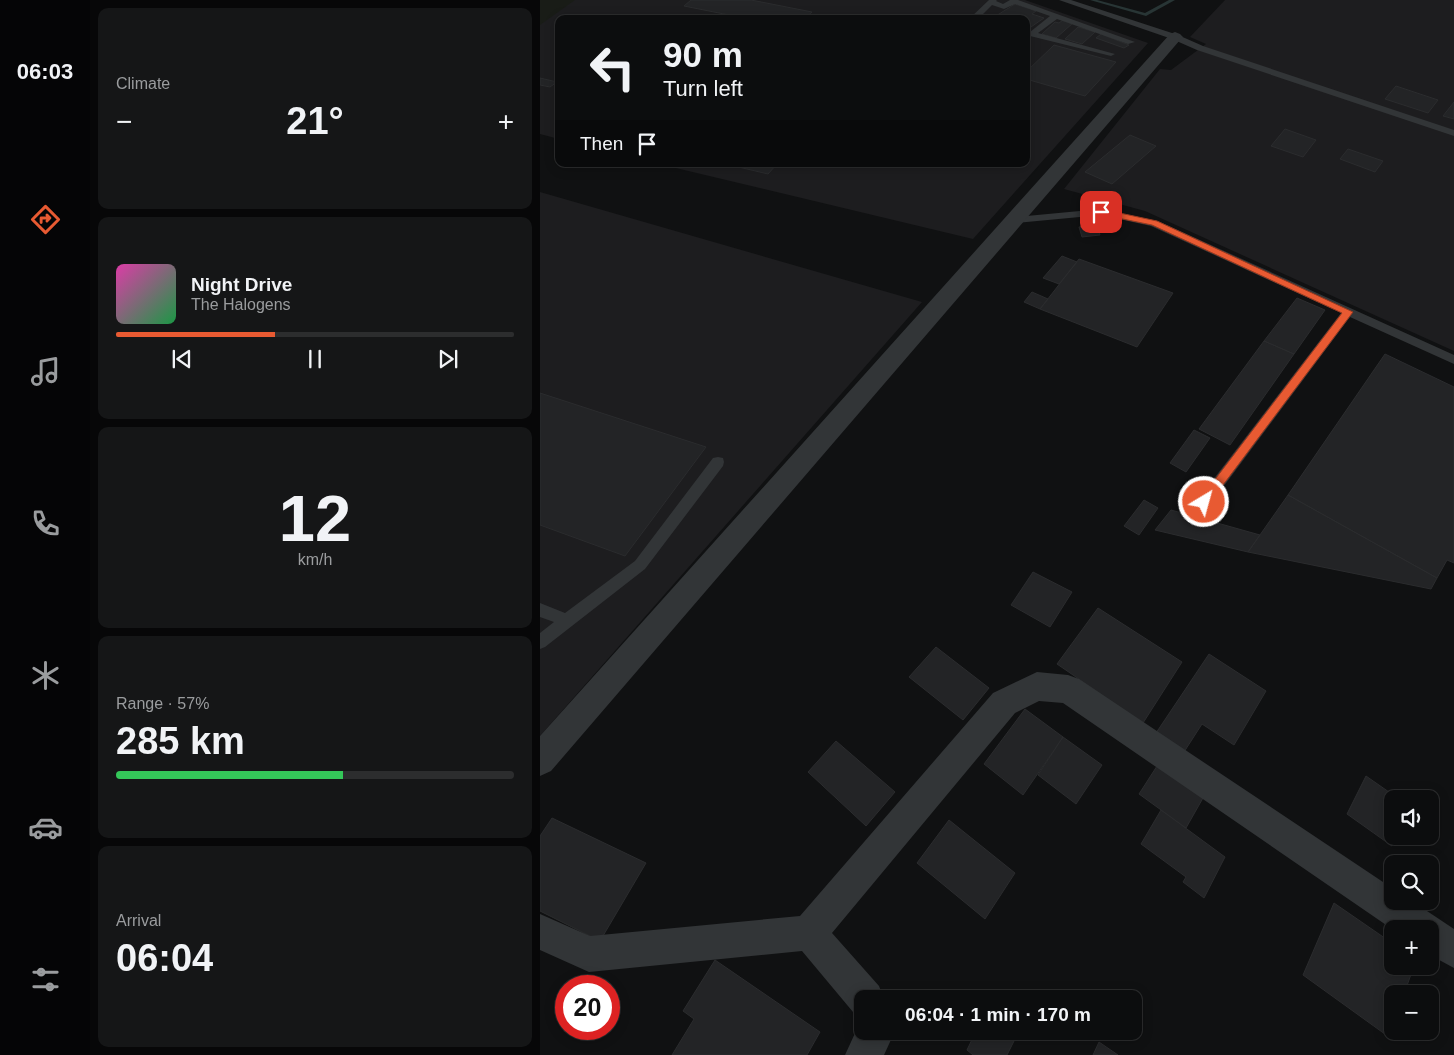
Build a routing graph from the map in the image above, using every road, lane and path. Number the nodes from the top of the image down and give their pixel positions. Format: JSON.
{"nodes":[{"id":1,"x":1063,"y":0,"type":"edge"},
{"id":2,"x":992,"y":1,"type":"edge"},
{"id":3,"x":980,"y":15,"type":"edge"},
{"id":4,"x":1056,"y":16,"type":"junction"},
{"id":5,"x":1030,"y":32,"type":"edge"},
{"id":6,"x":1068,"y":32,"type":"junction"},
{"id":7,"x":1030,"y":33,"type":"edge"},
{"id":8,"x":1175,"y":37,"type":"junction"},
{"id":9,"x":1131,"y":42,"type":"dead end"},
{"id":10,"x":1110,"y":54,"type":"dead end"},
{"id":11,"x":1454,"y":133,"type":"edge"},
{"id":12,"x":1016,"y":220,"type":"junction"},
{"id":13,"x":1348,"y":312,"type":"junction"},
{"id":14,"x":1454,"y":360,"type":"edge"},
{"id":15,"x":718,"y":462,"type":"dead end"},
{"id":16,"x":1204,"y":502,"type":"dead end"},
{"id":17,"x":540,"y":610,"type":"edge"},
{"id":18,"x":567,"y":621,"type":"junction"},
{"id":19,"x":540,"y":642,"type":"edge"},
{"id":20,"x":540,"y":760,"type":"edge"},
{"id":21,"x":1410,"y":920,"type":"edge"},
{"id":22,"x":540,"y":932,"type":"edge"},
{"id":23,"x":810,"y":933,"type":"junction"},
{"id":24,"x":1439,"y":940,"type":"edge"},
{"id":25,"x":1454,"y":950,"type":"edge"},
{"id":26,"x":858,"y":990,"type":"edge"},
{"id":27,"x":872,"y":1040,"type":"edge"},
{"id":28,"x":864,"y":1055,"type":"edge"}],
"edges":[{"from":1,"to":8,"type":"lane"},
{"from":2,"to":3,"type":"lane"},
{"from":2,"to":4,"type":"lane"},
{"from":4,"to":5,"type":"lane"},
{"from":4,"to":6,"type":"lane"},
{"from":6,"to":7,"type":"lane"},
{"from":6,"to":9,"type":"lane"},
{"from":6,"to":10,"type":"lane"},
{"from":8,"to":11,"type":"lane"},
{"from":8,"to":12,"type":"street"},
{"from":12,"to":13,"type":"lane"},
{"from":12,"to":20,"type":"street"},
{"from":13,"to":14,"type":"lane"},
{"from":13,"to":16,"type":"lane"},
{"from":15,"to":18,"type":"lane"},
{"from":17,"to":18,"type":"lane"},
{"from":18,"to":19,"type":"lane"},
{"from":21,"to":23,"type":"street"},
{"from":22,"to":23,"type":"street"},
{"from":23,"to":26,"type":"street"},
{"from":24,"to":25,"type":"street"},
{"from":27,"to":28,"type":"street"}]}
